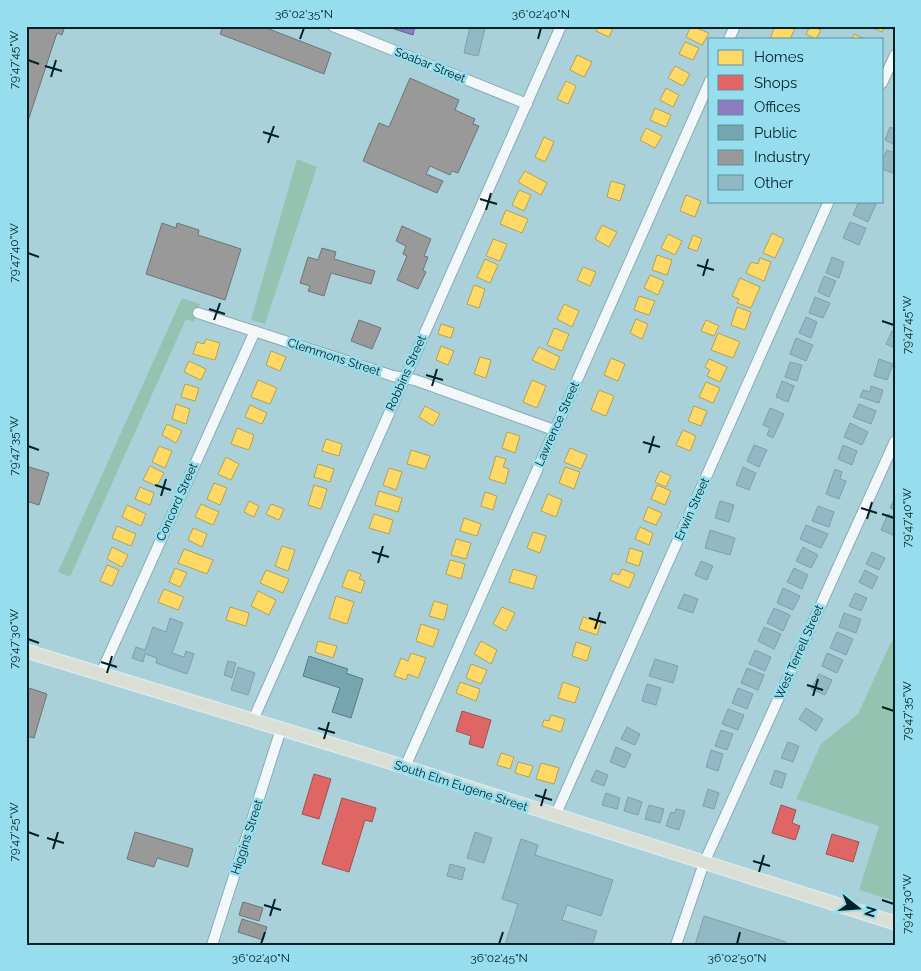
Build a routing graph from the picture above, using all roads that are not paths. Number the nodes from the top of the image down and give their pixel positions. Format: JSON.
{"nodes":[{"id":1,"x":333,"y":26,"type":"edge"},
{"id":2,"x":561,"y":26,"type":"edge"},
{"id":3,"x":734,"y":26,"type":"edge"},
{"id":4,"x":347,"y":29,"type":"edge"},
{"id":5,"x":729,"y":38,"type":"edge"},
{"id":6,"x":895,"y":55,"type":"edge"},
{"id":7,"x":884,"y":79,"type":"edge"},
{"id":8,"x":708,"y":86,"type":"edge"},
{"id":9,"x":527,"y":104,"type":"junction"},
{"id":10,"x":829,"y":202,"type":"edge"},
{"id":11,"x":198,"y":313,"type":"dead end"},
{"id":12,"x":255,"y":331,"type":"junction"},
{"id":13,"x":403,"y":378,"type":"junction"},
{"id":14,"x":554,"y":430,"type":"junction"},
{"id":15,"x":895,"y":441,"type":"edge"},
{"id":16,"x":26,"y":651,"type":"edge"},
{"id":17,"x":100,"y":674,"type":"junction"},
{"id":18,"x":253,"y":720,"type":"junction"},
{"id":19,"x":281,"y":729,"type":"junction"},
{"id":20,"x":405,"y":767,"type":"junction"},
{"id":21,"x":555,"y":816,"type":"junction"},
{"id":22,"x":704,"y":863,"type":"junction"},
{"id":23,"x":895,"y":923,"type":"edge"},
{"id":24,"x":212,"y":945,"type":"edge"},
{"id":25,"x":676,"y":945,"type":"edge"}],
"edges":[{"from":1,"to":4,"type":"street","name":"Soabar Street"},
{"from":2,"to":9,"type":"street","name":"Robbins Street"},
{"from":3,"to":5,"type":"street"},
{"from":4,"to":9,"type":"street","name":"Soabar Street"},
{"from":6,"to":7,"type":"street"},
{"from":8,"to":14,"type":"street","name":"Lawrence Street"},
{"from":9,"to":13,"type":"street","name":"Robbins Street"},
{"from":10,"to":21,"type":"street","name":"Erwin Street"},
{"from":11,"to":12,"type":"street","name":"Clemmons Street"},
{"from":12,"to":13,"type":"street","name":"Clemmons Street"},
{"from":12,"to":17,"type":"street","name":"Concord Street"},
{"from":13,"to":14,"type":"street","name":"Clemmons Street"},
{"from":13,"to":18,"type":"street","name":"Robbins Street"},
{"from":14,"to":20,"type":"street","name":"Lawrence Street"},
{"from":15,"to":22,"type":"street","name":"West Terrell Street"},
{"from":16,"to":17,"type":"main road","name":"South Elm Eugene Street"},
{"from":17,"to":18,"type":"main road","name":"South Elm Eugene Street"},
{"from":18,"to":19,"type":"main road","name":"South Elm Eugene Street"},
{"from":19,"to":20,"type":"main road","name":"South Elm Eugene Street"},
{"from":19,"to":24,"type":"street","name":"Higgins Street"},
{"from":20,"to":21,"type":"main road","name":"South Elm Eugene Street"},
{"from":21,"to":22,"type":"main road","name":"South Elm Eugene Street"},
{"from":22,"to":23,"type":"main road","name":"South Elm Eugene Street"},
{"from":22,"to":25,"type":"street","name":"West Terrell Street"}]}
